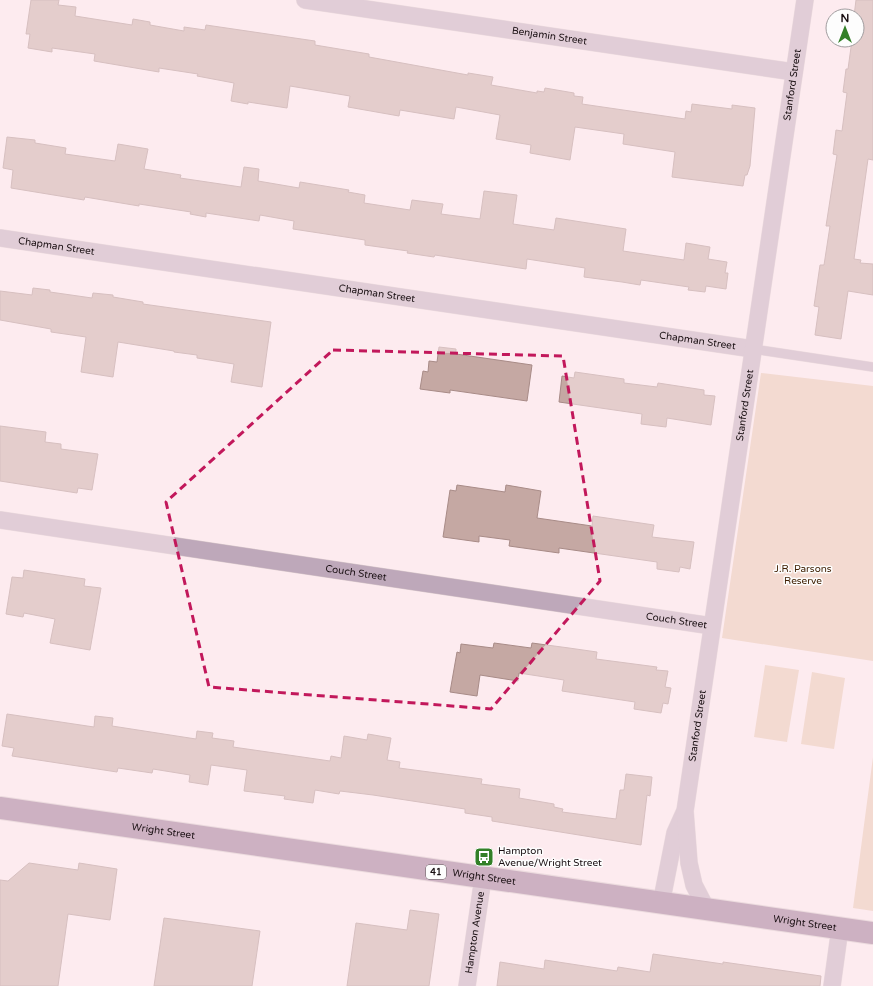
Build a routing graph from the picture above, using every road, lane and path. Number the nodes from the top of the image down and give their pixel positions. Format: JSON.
{"nodes":[{"id":1,"x":305,"y":0,"type":"edge"},
{"id":2,"x":805,"y":0,"type":"edge"},
{"id":3,"x":794,"y":72,"type":"junction"},
{"id":4,"x":0,"y":238,"type":"edge"},
{"id":5,"x":753,"y":350,"type":"junction"},
{"id":6,"x":873,"y":367,"type":"edge"},
{"id":7,"x":0,"y":520,"type":"edge"},
{"id":8,"x":712,"y":626,"type":"junction"},
{"id":9,"x":0,"y":808,"type":"edge"},
{"id":10,"x":685,"y":811,"type":"junction"},
{"id":11,"x":483,"y":878,"type":"junction"},
{"id":12,"x":661,"y":904,"type":"junction"},
{"id":13,"x":707,"y":910,"type":"junction"},
{"id":14,"x":840,"y":928,"type":"junction"},
{"id":15,"x":873,"y":933,"type":"edge"},
{"id":16,"x":467,"y":986,"type":"edge"},
{"id":17,"x":832,"y":986,"type":"edge"}],
"edges":[{"from":1,"to":3,"type":"street","name":"Benjamin Street"},
{"from":2,"to":3,"type":"street","name":"Stanford Street"},
{"from":3,"to":5,"type":"street","name":"Stanford Street"},
{"from":4,"to":5,"type":"street","name":"Chapman Street"},
{"from":5,"to":6,"type":"lane"},
{"from":5,"to":8,"type":"street","name":"Stanford Street"},
{"from":7,"to":8,"type":"street","name":"Couch Street"},
{"from":8,"to":10,"type":"street","name":"Stanford Street"},
{"from":9,"to":11,"type":"main road","name":"Wright Street","number":"41"},
{"from":10,"to":12,"type":"street","name":"Stanford Street"},
{"from":10,"to":13,"type":"street","name":"Stanford Street"},
{"from":11,"to":12,"type":"main road","name":"Wright Street","number":"41"},
{"from":11,"to":16,"type":"street","name":"Hampton Avenue"},
{"from":12,"to":13,"type":"main road","name":"Wright Street","number":"41"},
{"from":13,"to":14,"type":"main road","name":"Wright Street","number":"41"},
{"from":14,"to":15,"type":"main road","name":"Wright Street","number":"41"},
{"from":14,"to":17,"type":"street"}]}
